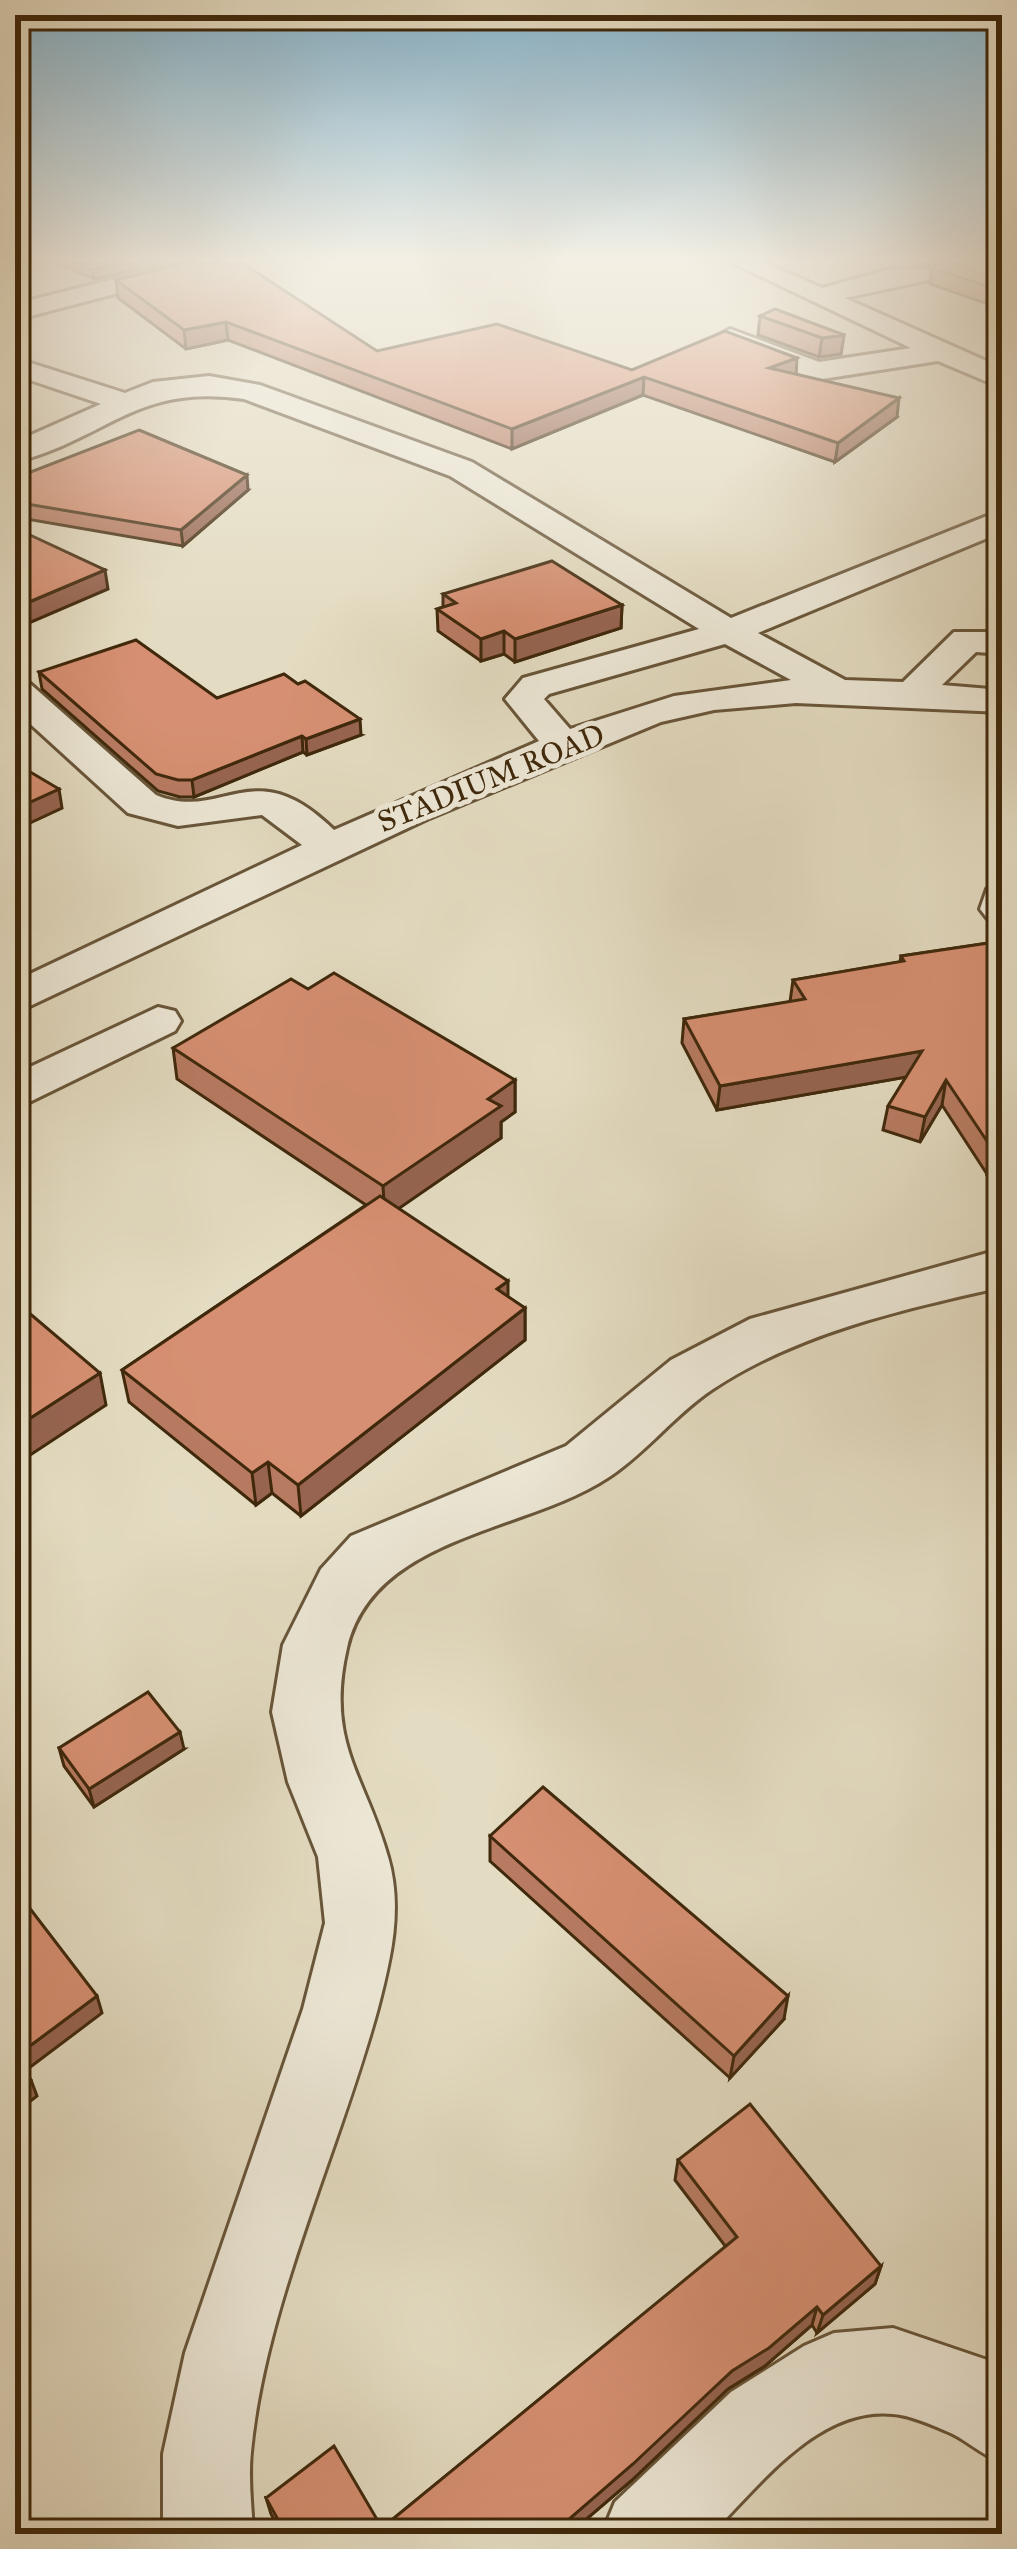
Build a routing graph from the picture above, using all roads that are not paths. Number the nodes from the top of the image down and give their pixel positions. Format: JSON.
{"nodes":[{"id":1,"x":64,"y":382,"type":"edge"},
{"id":2,"x":125,"y":402,"type":"junction"},
{"id":3,"x":15,"y":453,"type":"edge"},
{"id":4,"x":1002,"y":520,"type":"edge"},
{"id":5,"x":728,"y":632,"type":"junction"},
{"id":6,"x":1002,"y":643,"type":"edge"},
{"id":7,"x":842,"y":693,"type":"junction"},
{"id":8,"x":18,"y":694,"type":"edge"},
{"id":9,"x":912,"y":694,"type":"junction"},
{"id":10,"x":1002,"y":701,"type":"edge"},
{"id":11,"x":563,"y":746,"type":"junction"},
{"id":12,"x":327,"y":846,"type":"junction"},
{"id":13,"x":1002,"y":898,"type":"edge"},
{"id":14,"x":1002,"y":909,"type":"edge"},
{"id":15,"x":15,"y":999,"type":"edge"},
{"id":16,"x":158,"y":1021,"type":"dead end"},
{"id":17,"x":15,"y":1094,"type":"edge"},
{"id":18,"x":1002,"y":1268,"type":"edge"},
{"id":19,"x":1002,"y":2420,"type":"edge"},
{"id":20,"x":208,"y":2534,"type":"edge"},
{"id":21,"x":646,"y":2534,"type":"edge"}],
"edges":[{"from":1,"to":2,"type":"street"},
{"from":2,"to":3,"type":"street"},
{"from":2,"to":5,"type":"street"},
{"from":4,"to":5,"type":"street"},
{"from":5,"to":7,"type":"street"},
{"from":5,"to":11,"type":"street"},
{"from":6,"to":9,"type":"street"},
{"from":7,"to":9,"type":"street","name":"STADIUM ROAD"},
{"from":7,"to":11,"type":"street","name":"STADIUM ROAD"},
{"from":8,"to":12,"type":"street"},
{"from":9,"to":10,"type":"street","name":"STADIUM ROAD"},
{"from":11,"to":12,"type":"street","name":"STADIUM ROAD"},
{"from":12,"to":15,"type":"street","name":"STADIUM ROAD"},
{"from":13,"to":14,"type":"street"},
{"from":16,"to":17,"type":"street"},
{"from":18,"to":20,"type":"street"},
{"from":19,"to":21,"type":"street"}]}
